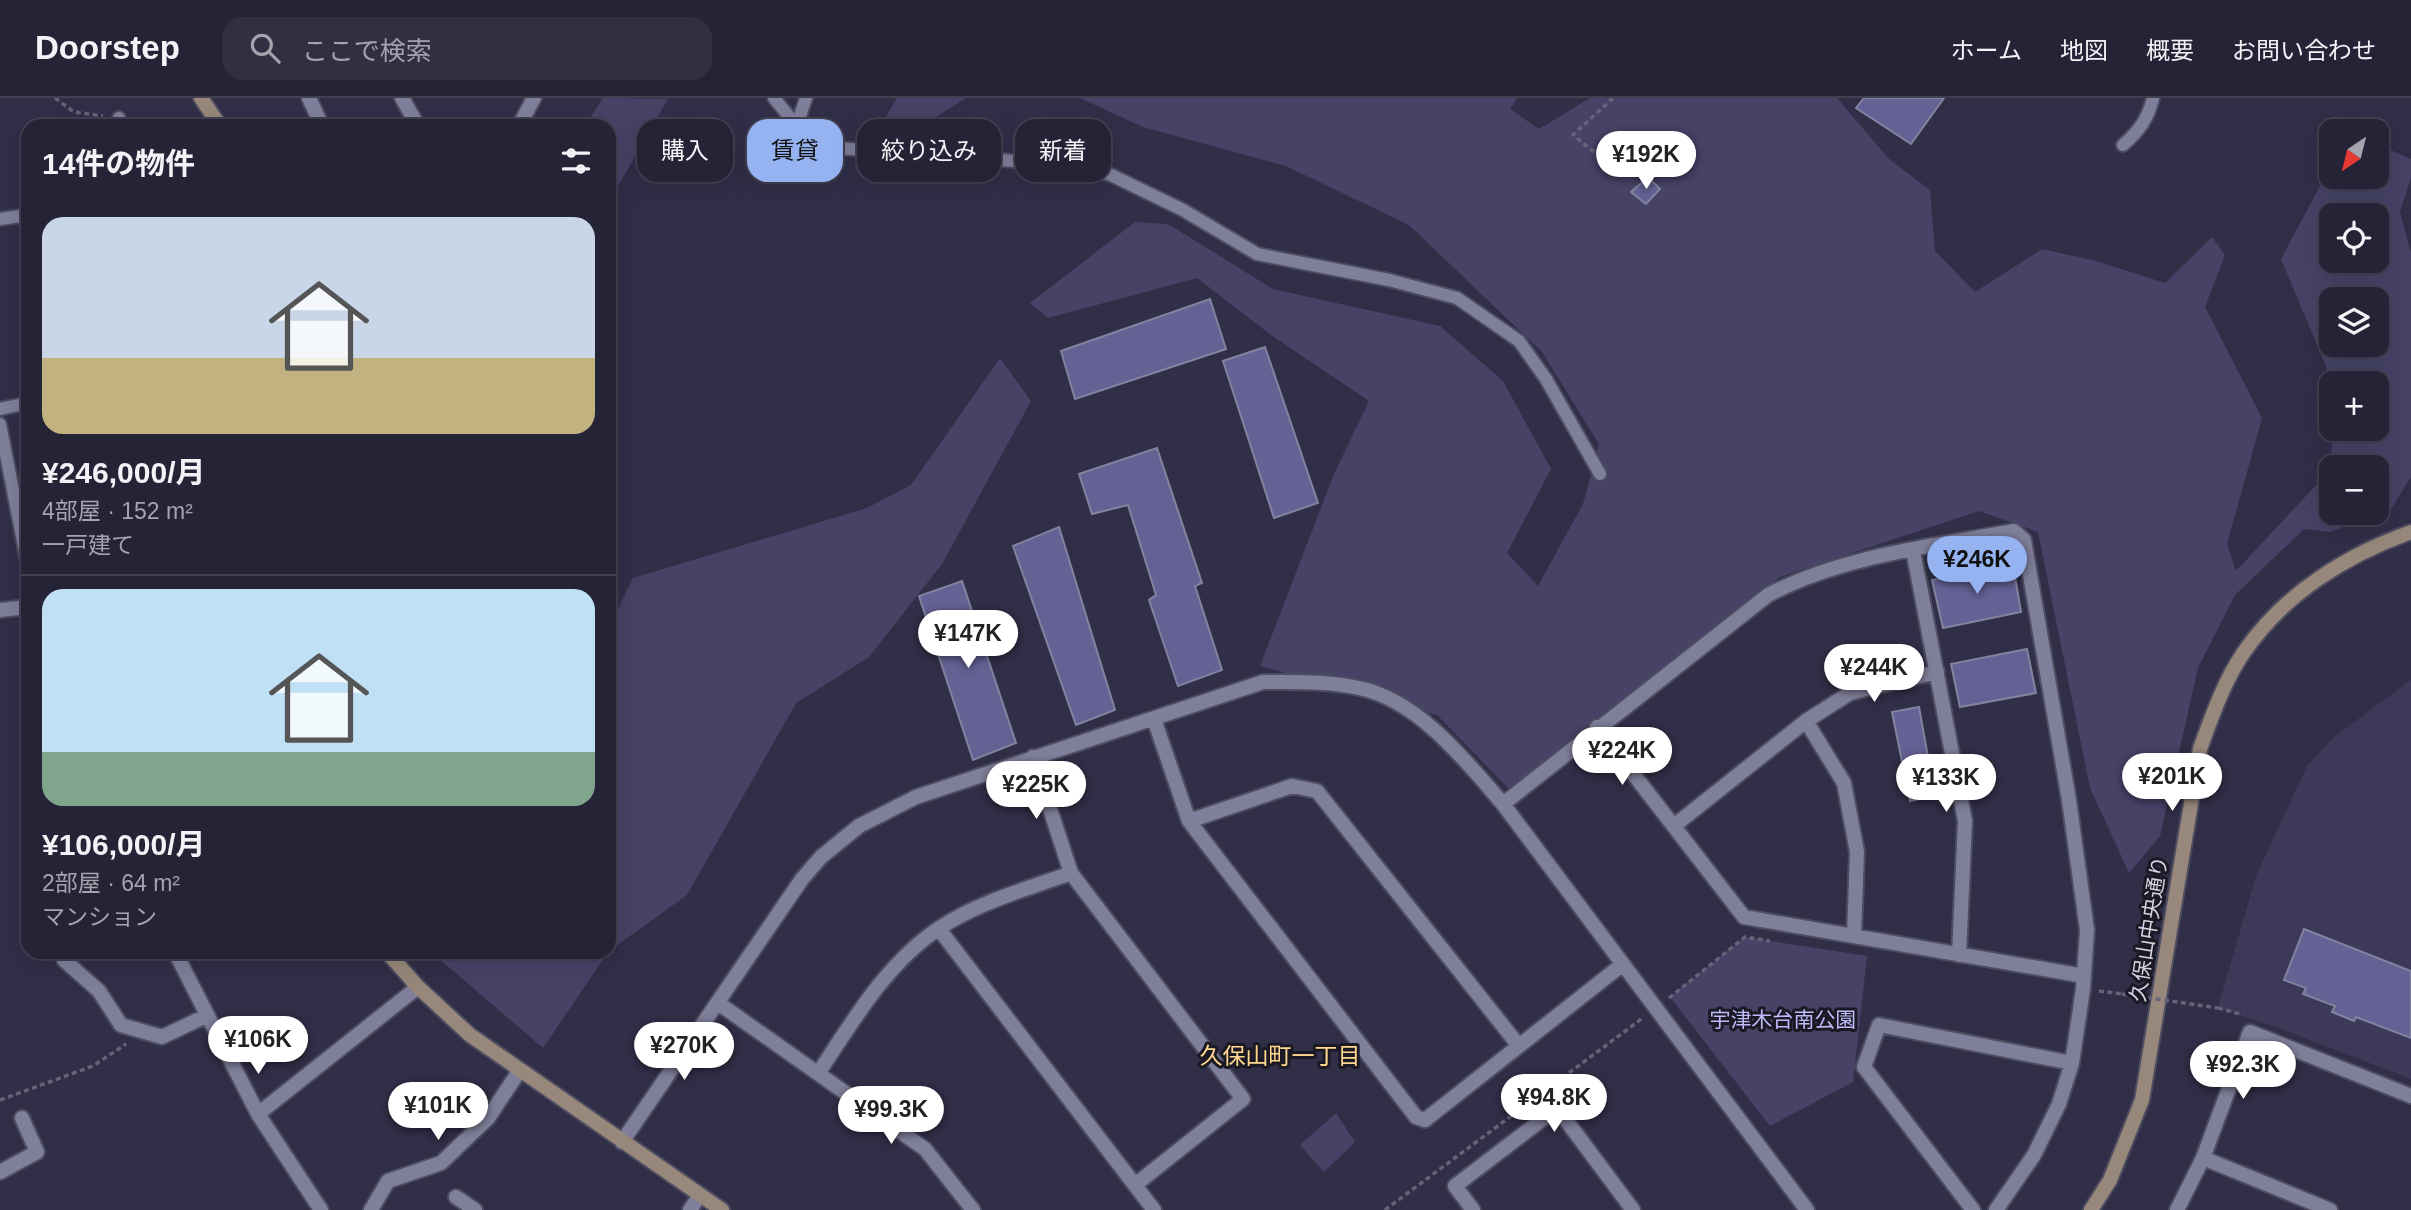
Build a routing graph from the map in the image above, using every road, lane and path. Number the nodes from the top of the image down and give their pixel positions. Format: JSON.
{"nodes":[{"id":1,"x":55,"y":98,"type":"edge"},
{"id":2,"x":201,"y":98,"type":"edge"},
{"id":3,"x":309,"y":98,"type":"edge"},
{"id":4,"x":402,"y":98,"type":"edge"},
{"id":5,"x":774,"y":98,"type":"edge"},
{"id":6,"x":806,"y":98,"type":"edge"},
{"id":7,"x":1613,"y":98,"type":"edge"},
{"id":8,"x":2153,"y":98,"type":"edge"},
{"id":9,"x":531,"y":100,"type":"edge"},
{"id":10,"x":106,"y":119,"type":"edge"},
{"id":11,"x":214,"y":119,"type":"edge"},
{"id":12,"x":319,"y":119,"type":"edge"},
{"id":13,"x":414,"y":119,"type":"edge"},
{"id":14,"x":522,"y":119,"type":"edge"},
{"id":15,"x":792,"y":119,"type":"edge"},
{"id":16,"x":799,"y":119,"type":"edge"},
{"id":17,"x":2123,"y":145,"type":"dead end"},
{"id":18,"x":843,"y":149,"type":"edge"},
{"id":19,"x":1624,"y":176,"type":"dead end"},
{"id":20,"x":21,"y":216,"type":"edge"},
{"id":21,"x":0,"y":219,"type":"edge"},
{"id":22,"x":21,"y":404,"type":"edge"},
{"id":23,"x":0,"y":409,"type":"edge"},
{"id":24,"x":0,"y":424,"type":"edge"},
{"id":25,"x":1601,"y":474,"type":"dead end"},
{"id":26,"x":21,"y":531,"type":"edge"},
{"id":27,"x":2411,"y":532,"type":"edge"},
{"id":28,"x":1913,"y":550,"type":"junction"},
{"id":29,"x":21,"y":608,"type":"edge"},
{"id":30,"x":0,"y":610,"type":"edge"},
{"id":31,"x":1937,"y":673,"type":"junction"},
{"id":32,"x":1154,"y":719,"type":"junction"},
{"id":33,"x":1806,"y":722,"type":"junction"},
{"id":34,"x":1597,"y":727,"type":"junction"},
{"id":35,"x":1033,"y":757,"type":"junction"},
{"id":36,"x":1503,"y":804,"type":"junction"},
{"id":37,"x":1189,"y":821,"type":"junction"},
{"id":38,"x":1675,"y":825,"type":"junction"},
{"id":39,"x":1071,"y":873,"type":"junction"},
{"id":40,"x":939,"y":929,"type":"junction"},
{"id":41,"x":1854,"y":936,"type":"junction"},
{"id":42,"x":1772,"y":942,"type":"dead end"},
{"id":43,"x":1959,"y":955,"type":"junction"},
{"id":44,"x":64,"y":959,"type":"edge"},
{"id":45,"x":178,"y":959,"type":"edge"},
{"id":46,"x":393,"y":959,"type":"edge"},
{"id":47,"x":1623,"y":964,"type":"junction"},
{"id":48,"x":2084,"y":983,"type":"junction"},
{"id":49,"x":418,"y":987,"type":"junction"},
{"id":50,"x":718,"y":1003,"type":"junction"},
{"id":51,"x":1656,"y":1008,"type":"junction"},
{"id":52,"x":206,"y":1016,"type":"junction"},
{"id":53,"x":2243,"y":1016,"type":"dead end"},
{"id":54,"x":146,"y":1032,"type":"junction"},
{"id":55,"x":1519,"y":1046,"type":"junction"},
{"id":56,"x":2072,"y":1063,"type":"junction"},
{"id":57,"x":520,"y":1070,"type":"junction"},
{"id":58,"x":819,"y":1072,"type":"junction"},
{"id":59,"x":2411,"y":1096,"type":"edge"},
{"id":60,"x":0,"y":1100,"type":"edge"},
{"id":61,"x":258,"y":1114,"type":"junction"},
{"id":62,"x":22,"y":1118,"type":"dead end"},
{"id":63,"x":622,"y":1142,"type":"junction"},
{"id":64,"x":2203,"y":1158,"type":"junction"},
{"id":65,"x":0,"y":1172,"type":"edge"},
{"id":66,"x":1135,"y":1185,"type":"junction"},
{"id":67,"x":701,"y":1195,"type":"junction"},
{"id":68,"x":456,"y":1197,"type":"dead end"},
{"id":69,"x":321,"y":1210,"type":"edge"},
{"id":70,"x":370,"y":1210,"type":"edge"},
{"id":71,"x":475,"y":1210,"type":"edge"},
{"id":72,"x":690,"y":1210,"type":"edge"},
{"id":73,"x":722,"y":1210,"type":"edge"},
{"id":74,"x":973,"y":1210,"type":"edge"},
{"id":75,"x":1154,"y":1210,"type":"edge"},
{"id":76,"x":1385,"y":1210,"type":"edge"},
{"id":77,"x":1473,"y":1210,"type":"edge"},
{"id":78,"x":1633,"y":1210,"type":"edge"},
{"id":79,"x":1807,"y":1210,"type":"edge"},
{"id":80,"x":1973,"y":1210,"type":"edge"},
{"id":81,"x":1996,"y":1210,"type":"edge"},
{"id":82,"x":2091,"y":1210,"type":"edge"},
{"id":83,"x":2177,"y":1210,"type":"edge"},
{"id":84,"x":2330,"y":1210,"type":"edge"}],
"edges":[{"from":1,"to":10,"type":"path"},
{"from":2,"to":11,"type":"street"},
{"from":3,"to":12,"type":"street"},
{"from":4,"to":13,"type":"street"},
{"from":5,"to":15,"type":"lane"},
{"from":6,"to":16,"type":"lane"},
{"from":7,"to":19,"type":"path"},
{"from":8,"to":17,"type":"lane"},
{"from":9,"to":14,"type":"street"},
{"from":18,"to":25,"type":"lane"},
{"from":20,"to":21,"type":"lane"},
{"from":22,"to":23,"type":"lane"},
{"from":24,"to":26,"type":"lane"},
{"from":27,"to":82,"type":"street","name":"久保山中央通り"},
{"from":28,"to":31,"type":"street"},
{"from":28,"to":34,"type":"street"},
{"from":28,"to":48,"type":"street"},
{"from":29,"to":30,"type":"street"},
{"from":31,"to":33,"type":"street"},
{"from":31,"to":43,"type":"street"},
{"from":32,"to":35,"type":"street"},
{"from":32,"to":36,"type":"street"},
{"from":32,"to":37,"type":"street"},
{"from":33,"to":38,"type":"street"},
{"from":33,"to":41,"type":"street"},
{"from":34,"to":36,"type":"street"},
{"from":34,"to":38,"type":"street"},
{"from":35,"to":39,"type":"street"},
{"from":35,"to":50,"type":"street"},
{"from":36,"to":47,"type":"street"},
{"from":37,"to":55,"type":"street"},
{"from":37,"to":55,"type":"street"},
{"from":38,"to":41,"type":"street"},
{"from":39,"to":40,"type":"street"},
{"from":39,"to":66,"type":"street"},
{"from":40,"to":58,"type":"street"},
{"from":40,"to":66,"type":"street"},
{"from":41,"to":43,"type":"street"},
{"from":42,"to":51,"type":"path"},
{"from":43,"to":48,"type":"street"},
{"from":44,"to":54,"type":"street"},
{"from":45,"to":52,"type":"street"},
{"from":46,"to":49,"type":"street"},
{"from":47,"to":51,"type":"street"},
{"from":47,"to":55,"type":"street"},
{"from":48,"to":53,"type":"path","bridge":true},
{"from":48,"to":56,"type":"street"},
{"from":49,"to":57,"type":"street"},
{"from":49,"to":61,"type":"street"},
{"from":50,"to":58,"type":"street"},
{"from":50,"to":63,"type":"street"},
{"from":51,"to":76,"type":"path"},
{"from":51,"to":79,"type":"street"},
{"from":52,"to":54,"type":"street"},
{"from":52,"to":61,"type":"street"},
{"from":54,"to":60,"type":"path"},
{"from":56,"to":80,"type":"street"},
{"from":56,"to":81,"type":"street"},
{"from":57,"to":63,"type":"street"},
{"from":57,"to":70,"type":"street"},
{"from":58,"to":74,"type":"street"},
{"from":59,"to":64,"type":"street"},
{"from":61,"to":69,"type":"street"},
{"from":62,"to":65,"type":"street"},
{"from":63,"to":67,"type":"street"},
{"from":64,"to":83,"type":"street"},
{"from":64,"to":84,"type":"street"},
{"from":66,"to":75,"type":"street"},
{"from":67,"to":72,"type":"street"},
{"from":67,"to":73,"type":"street"},
{"from":68,"to":71,"type":"street"},
{"from":77,"to":78,"type":"street"}]}
